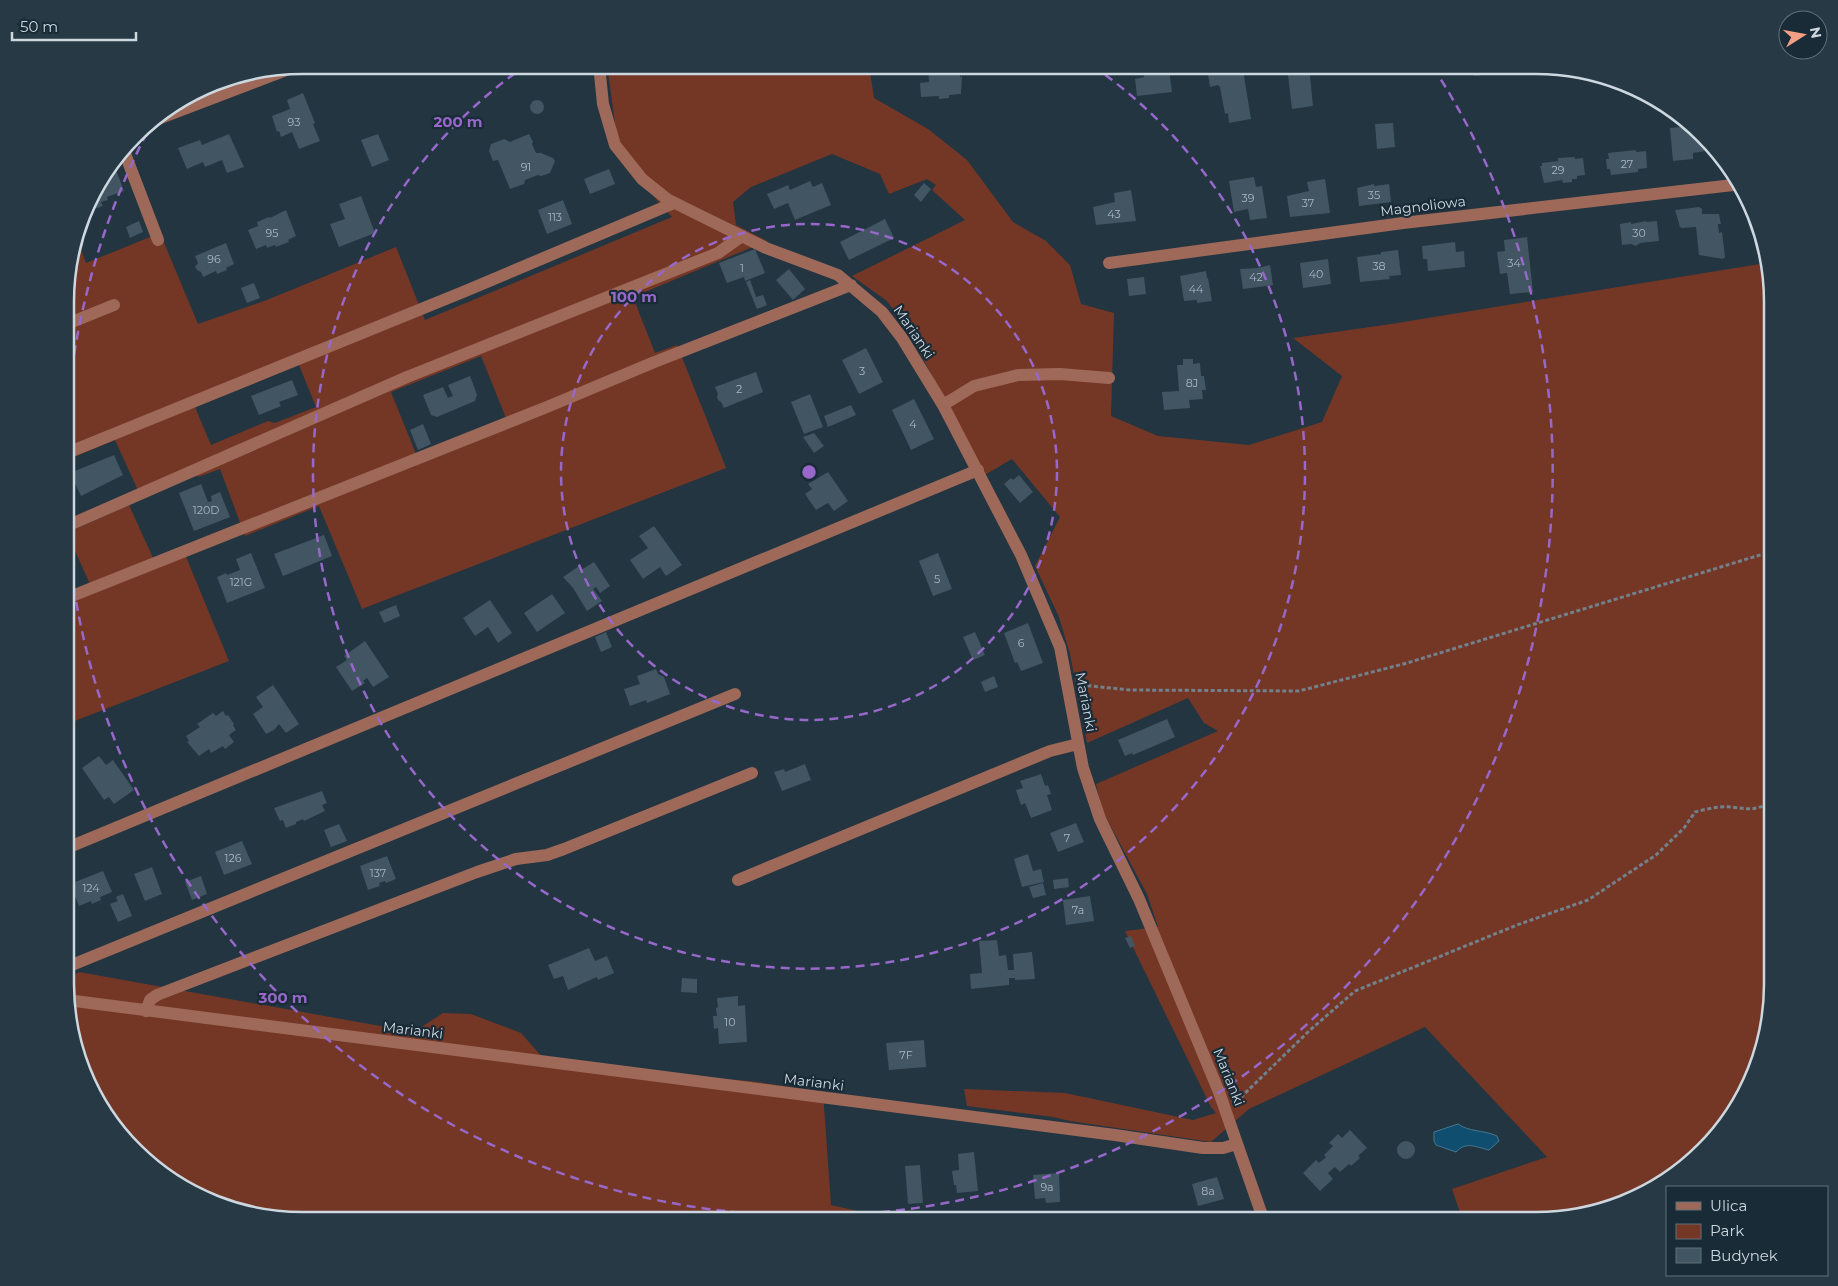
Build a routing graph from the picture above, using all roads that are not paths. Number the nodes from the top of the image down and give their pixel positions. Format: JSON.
{"nodes":[{"id":1,"x":600,"y":74,"type":"edge"},
{"id":2,"x":270,"y":76,"type":"edge"},
{"id":3,"x":214,"y":91,"type":"edge"},
{"id":4,"x":216,"y":97,"type":"junction"},
{"id":5,"x":173,"y":113,"type":"edge"},
{"id":6,"x":126,"y":156,"type":"edge"},
{"id":7,"x":1732,"y":185,"type":"edge"},
{"id":8,"x":674,"y":203,"type":"junction"},
{"id":9,"x":742,"y":236,"type":"junction"},
{"id":10,"x":158,"y":240,"type":"dead end"},
{"id":11,"x":1109,"y":263,"type":"dead end"},
{"id":12,"x":851,"y":285,"type":"junction"},
{"id":13,"x":114,"y":306,"type":"dead end"},
{"id":14,"x":74,"y":321,"type":"edge"},
{"id":15,"x":1108,"y":378,"type":"dead end"},
{"id":16,"x":943,"y":405,"type":"junction"},
{"id":17,"x":74,"y":450,"type":"edge"},
{"id":18,"x":978,"y":470,"type":"junction"},
{"id":19,"x":74,"y":523,"type":"edge"},
{"id":20,"x":74,"y":595,"type":"edge"},
{"id":21,"x":735,"y":694,"type":"dead end"},
{"id":22,"x":1078,"y":744,"type":"junction"},
{"id":23,"x":752,"y":773,"type":"dead end"},
{"id":24,"x":74,"y":845,"type":"edge"},
{"id":25,"x":738,"y":880,"type":"dead end"},
{"id":26,"x":74,"y":964,"type":"edge"},
{"id":27,"x":74,"y":1001,"type":"edge"},
{"id":28,"x":146,"y":1011,"type":"junction"},
{"id":29,"x":1237,"y":1144,"type":"junction"},
{"id":30,"x":1261,"y":1212,"type":"edge"}],
"edges":[{"from":1,"to":8,"type":"street","name":"Marianki"},
{"from":2,"to":4,"type":"street"},
{"from":3,"to":4,"type":"street"},
{"from":4,"to":5,"type":"street"},
{"from":6,"to":10,"type":"street"},
{"from":7,"to":11,"type":"street","name":"Magnoliowa"},
{"from":8,"to":9,"type":"street","name":"Marianki"},
{"from":8,"to":17,"type":"street"},
{"from":9,"to":12,"type":"street","name":"Marianki"},
{"from":9,"to":19,"type":"street"},
{"from":12,"to":16,"type":"street","name":"Marianki"},
{"from":12,"to":20,"type":"street"},
{"from":13,"to":14,"type":"street"},
{"from":15,"to":16,"type":"street"},
{"from":16,"to":18,"type":"street","name":"Marianki"},
{"from":18,"to":22,"type":"street","name":"Marianki"},
{"from":18,"to":24,"type":"street"},
{"from":21,"to":26,"type":"street"},
{"from":22,"to":25,"type":"street"},
{"from":22,"to":29,"type":"street","name":"Marianki"},
{"from":23,"to":28,"type":"street"},
{"from":27,"to":28,"type":"street","name":"Marianki"},
{"from":28,"to":29,"type":"street","name":"Marianki"},
{"from":29,"to":30,"type":"street"}]}
